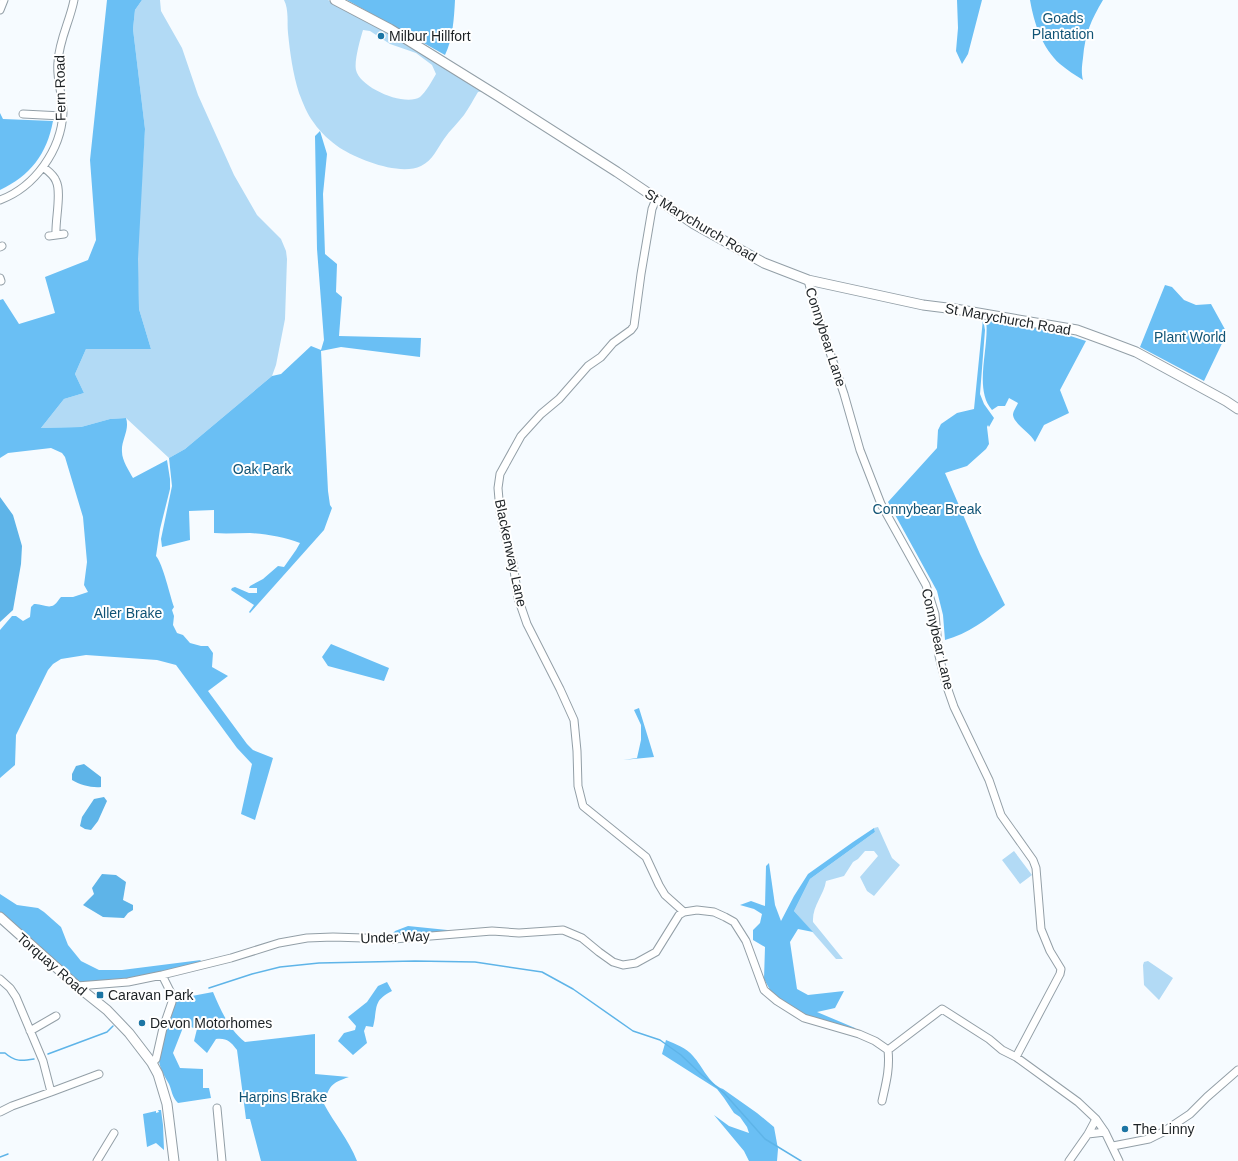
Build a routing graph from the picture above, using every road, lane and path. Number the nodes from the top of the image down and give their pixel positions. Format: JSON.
{"nodes":[{"id":1,"x":4,"y":0,"type":"edge"},
{"id":2,"x":74,"y":0,"type":"edge"},
{"id":3,"x":335,"y":0,"type":"edge"},
{"id":4,"x":0,"y":10,"type":"edge"},
{"id":5,"x":28,"y":106,"type":"dead end"},
{"id":6,"x":62,"y":116,"type":"junction"},
{"id":7,"x":43,"y":167,"type":"junction"},
{"id":8,"x":656,"y":199,"type":"junction"},
{"id":9,"x":0,"y":200,"type":"edge"},
{"id":10,"x":64,"y":234,"type":"dead end"},
{"id":11,"x":808,"y":280,"type":"junction"},
{"id":12,"x":1238,"y":409,"type":"edge"},
{"id":13,"x":684,"y":912,"type":"junction"},
{"id":14,"x":0,"y":917,"type":"edge"},
{"id":15,"x":162,"y":975,"type":"junction"},
{"id":16,"x":0,"y":979,"type":"edge"},
{"id":17,"x":77,"y":986,"type":"junction"},
{"id":18,"x":56,"y":1016,"type":"dead end"},
{"id":19,"x":30,"y":1031,"type":"junction"},
{"id":20,"x":888,"y":1050,"type":"junction"},
{"id":21,"x":1016,"y":1057,"type":"junction"},
{"id":22,"x":152,"y":1063,"type":"junction"},
{"id":23,"x":1238,"y":1070,"type":"edge"},
{"id":24,"x":99,"y":1074,"type":"dead end"},
{"id":25,"x":50,"y":1092,"type":"junction"},
{"id":26,"x":882,"y":1101,"type":"dead end"},
{"id":27,"x":217,"y":1108,"type":"dead end"},
{"id":28,"x":0,"y":1112,"type":"edge"},
{"id":29,"x":1096,"y":1119,"type":"junction"},
{"id":30,"x":1105,"y":1132,"type":"junction"},
{"id":31,"x":114,"y":1133,"type":"dead end"},
{"id":32,"x":1088,"y":1134,"type":"junction"},
{"id":33,"x":1113,"y":1146,"type":"junction"},
{"id":34,"x":97,"y":1161,"type":"edge"},
{"id":35,"x":174,"y":1161,"type":"edge"},
{"id":36,"x":222,"y":1161,"type":"edge"},
{"id":37,"x":1069,"y":1161,"type":"edge"},
{"id":38,"x":1119,"y":1161,"type":"edge"}],
"edges":[{"from":1,"to":4,"type":"street"},
{"from":2,"to":6,"type":"street","name":"Fern Road"},
{"from":3,"to":8,"type":"street","name":"St Marychurch Road"},
{"from":5,"to":6,"type":"street"},
{"from":6,"to":7,"type":"street","name":"Fern Road"},
{"from":7,"to":9,"type":"street","name":"Fern Road"},
{"from":7,"to":10,"type":"street"},
{"from":8,"to":11,"type":"street","name":"St Marychurch Road"},
{"from":8,"to":13,"type":"street","name":"Blackenway Lane"},
{"from":11,"to":12,"type":"street","name":"St Marychurch Road"},
{"from":11,"to":21,"type":"street","name":"Connybear Lane"},
{"from":13,"to":15,"type":"street","name":"Under Way"},
{"from":13,"to":20,"type":"street"},
{"from":14,"to":17,"type":"street","name":"Torquay Road"},
{"from":15,"to":17,"type":"street","name":"Under Way"},
{"from":15,"to":22,"type":"street"},
{"from":16,"to":19,"type":"street"},
{"from":17,"to":22,"type":"street","name":"Torquay Road"},
{"from":18,"to":19,"type":"street"},
{"from":19,"to":25,"type":"street"},
{"from":20,"to":21,"type":"street"},
{"from":20,"to":26,"type":"street"},
{"from":21,"to":29,"type":"street"},
{"from":22,"to":35,"type":"street","name":"Torquay Road"},
{"from":23,"to":33,"type":"street"},
{"from":24,"to":25,"type":"street"},
{"from":25,"to":28,"type":"street"},
{"from":27,"to":36,"type":"street"},
{"from":29,"to":30,"type":"street"},
{"from":29,"to":32,"type":"street"},
{"from":30,"to":32,"type":"street"},
{"from":30,"to":33,"type":"street"},
{"from":31,"to":34,"type":"street"},
{"from":32,"to":37,"type":"street"},
{"from":33,"to":38,"type":"street"}]}
